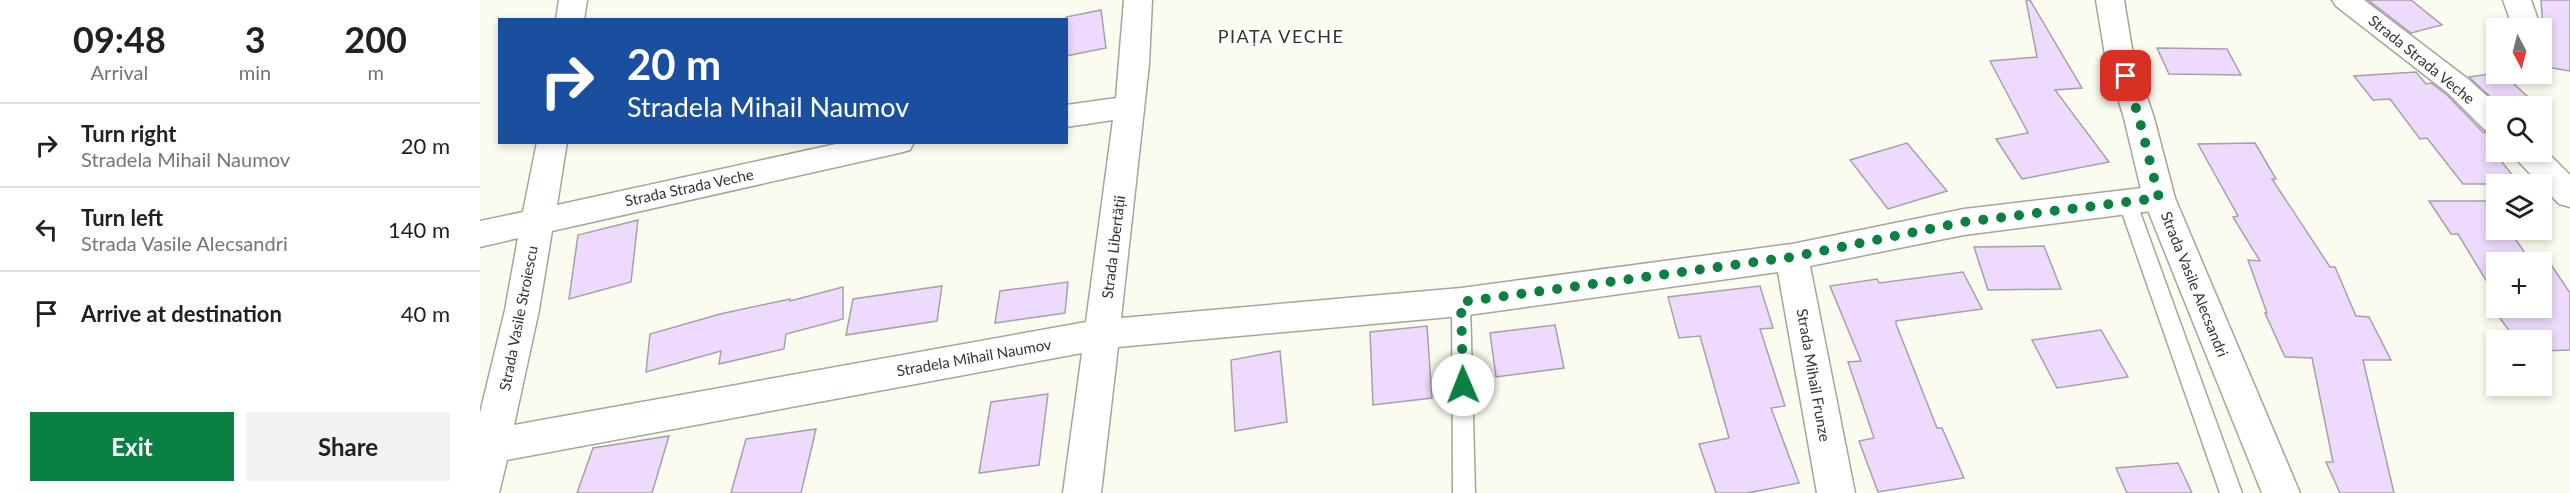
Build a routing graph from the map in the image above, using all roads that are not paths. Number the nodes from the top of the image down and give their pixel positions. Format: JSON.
{"nodes":[{"id":1,"x":573,"y":0,"type":"edge"},
{"id":2,"x":1138,"y":0,"type":"edge"},
{"id":3,"x":2110,"y":0,"type":"edge"},
{"id":4,"x":2346,"y":0,"type":"edge"},
{"id":5,"x":2517,"y":0,"type":"edge"},
{"id":6,"x":570,"y":18,"type":"edge"},
{"id":7,"x":2523,"y":18,"type":"edge"},
{"id":8,"x":1130,"y":106,"type":"junction"},
{"id":9,"x":2486,"y":113,"type":"edge"},
{"id":10,"x":1068,"y":116,"type":"edge"},
{"id":11,"x":552,"y":144,"type":"edge"},
{"id":12,"x":890,"y":144,"type":"edge"},
{"id":13,"x":2538,"y":162,"type":"edge"},
{"id":14,"x":2570,"y":195,"type":"edge"},
{"id":15,"x":2143,"y":200,"type":"junction"},
{"id":16,"x":537,"y":220,"type":"junction"},
{"id":17,"x":480,"y":234,"type":"edge"},
{"id":18,"x":1792,"y":257,"type":"junction"},
{"id":19,"x":1461,"y":302,"type":"junction"},
{"id":20,"x":1103,"y":334,"type":"junction"},
{"id":21,"x":491,"y":446,"type":"junction"},
{"id":22,"x":480,"y":493,"type":"edge"},
{"id":23,"x":1082,"y":493,"type":"edge"},
{"id":24,"x":1464,"y":493,"type":"edge"},
{"id":25,"x":1836,"y":493,"type":"edge"},
{"id":26,"x":2231,"y":493,"type":"edge"},
{"id":27,"x":2281,"y":493,"type":"edge"}],
"edges":[{"from":1,"to":6,"type":"street"},
{"from":2,"to":8,"type":"street","name":"Strada Libertății"},
{"from":3,"to":15,"type":"street","name":"Strada Vasile Alecsandri"},
{"from":4,"to":9,"type":"street","name":"Strada Strada Veche"},
{"from":5,"to":7,"type":"street"},
{"from":8,"to":10,"type":"street"},
{"from":8,"to":20,"type":"street","name":"Strada Libertății"},
{"from":11,"to":16,"type":"street","name":"Strada Vasile Stroiescu"},
{"from":12,"to":16,"type":"street","name":"Strada Strada Veche"},
{"from":13,"to":14,"type":"street"},
{"from":15,"to":18,"type":"street","name":"Stradela Mihail Naumov"},
{"from":15,"to":26,"type":"lane"},
{"from":15,"to":27,"type":"street","name":"Strada Vasile Alecsandri"},
{"from":16,"to":17,"type":"street","name":"Strada Strada Veche"},
{"from":16,"to":21,"type":"street","name":"Strada Vasile Stroiescu"},
{"from":18,"to":19,"type":"street","name":"Stradela Mihail Naumov"},
{"from":18,"to":25,"type":"street","name":"Strada Mihail Frunze"},
{"from":19,"to":20,"type":"street","name":"Stradela Mihail Naumov"},
{"from":19,"to":24,"type":"lane"},
{"from":20,"to":21,"type":"street","name":"Stradela Mihail Naumov"},
{"from":20,"to":23,"type":"street","name":"Strada Libertății"},
{"from":21,"to":22,"type":"street","name":"Strada Vasile Stroiescu"}]}
